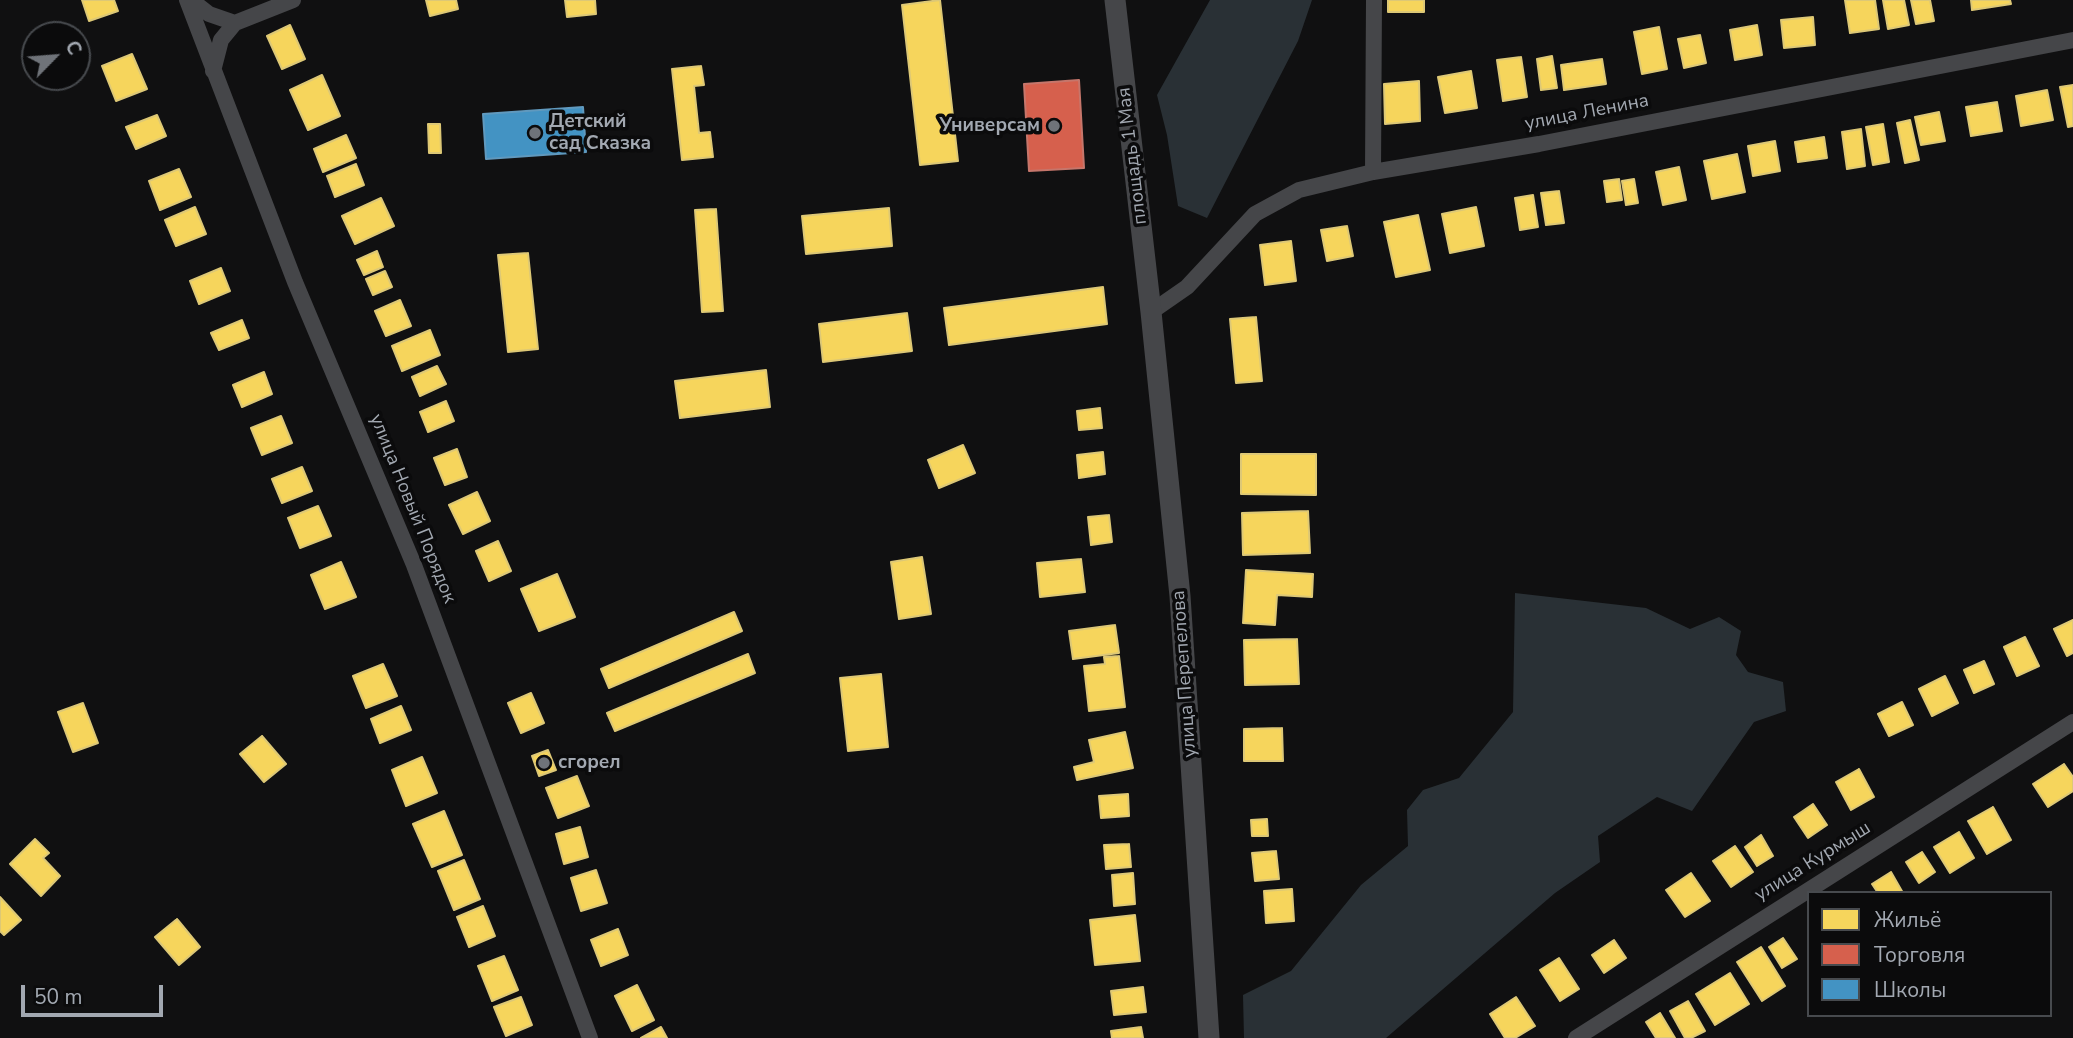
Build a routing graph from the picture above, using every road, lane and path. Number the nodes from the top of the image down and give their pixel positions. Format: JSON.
{"nodes":[{"id":1,"x":189,"y":0,"type":"edge"},
{"id":2,"x":293,"y":0,"type":"edge"},
{"id":3,"x":1115,"y":0,"type":"edge"},
{"id":4,"x":1374,"y":0,"type":"edge"},
{"id":5,"x":235,"y":23,"type":"junction"},
{"id":6,"x":2073,"y":40,"type":"edge"},
{"id":7,"x":213,"y":71,"type":"junction"},
{"id":8,"x":1373,"y":172,"type":"junction"},
{"id":9,"x":1151,"y":312,"type":"junction"},
{"id":10,"x":2073,"y":722,"type":"edge"},
{"id":11,"x":1807,"y":891,"type":"edge"},
{"id":12,"x":1807,"y":891,"type":"edge"},
{"id":13,"x":590,"y":1038,"type":"edge"},
{"id":14,"x":1209,"y":1038,"type":"edge"},
{"id":15,"x":1576,"y":1038,"type":"edge"}],
"edges":[{"from":1,"to":5,"type":"street"},
{"from":1,"to":7,"type":"street","name":"улица Новый Порядок"},
{"from":2,"to":5,"type":"street"},
{"from":3,"to":9,"type":"street","name":"площадь 1 Мая"},
{"from":4,"to":8,"type":"street"},
{"from":5,"to":7,"type":"street"},
{"from":6,"to":8,"type":"street","name":"улица Ленина"},
{"from":7,"to":13,"type":"street","name":"улица Новый Порядок"},
{"from":8,"to":9,"type":"street","name":"улица Ленина"},
{"from":9,"to":14,"type":"street","name":"улица Перепелова"},
{"from":10,"to":11,"type":"street","name":"улица Курмыш"},
{"from":12,"to":15,"type":"street","name":"улица Курмыш"}]}
